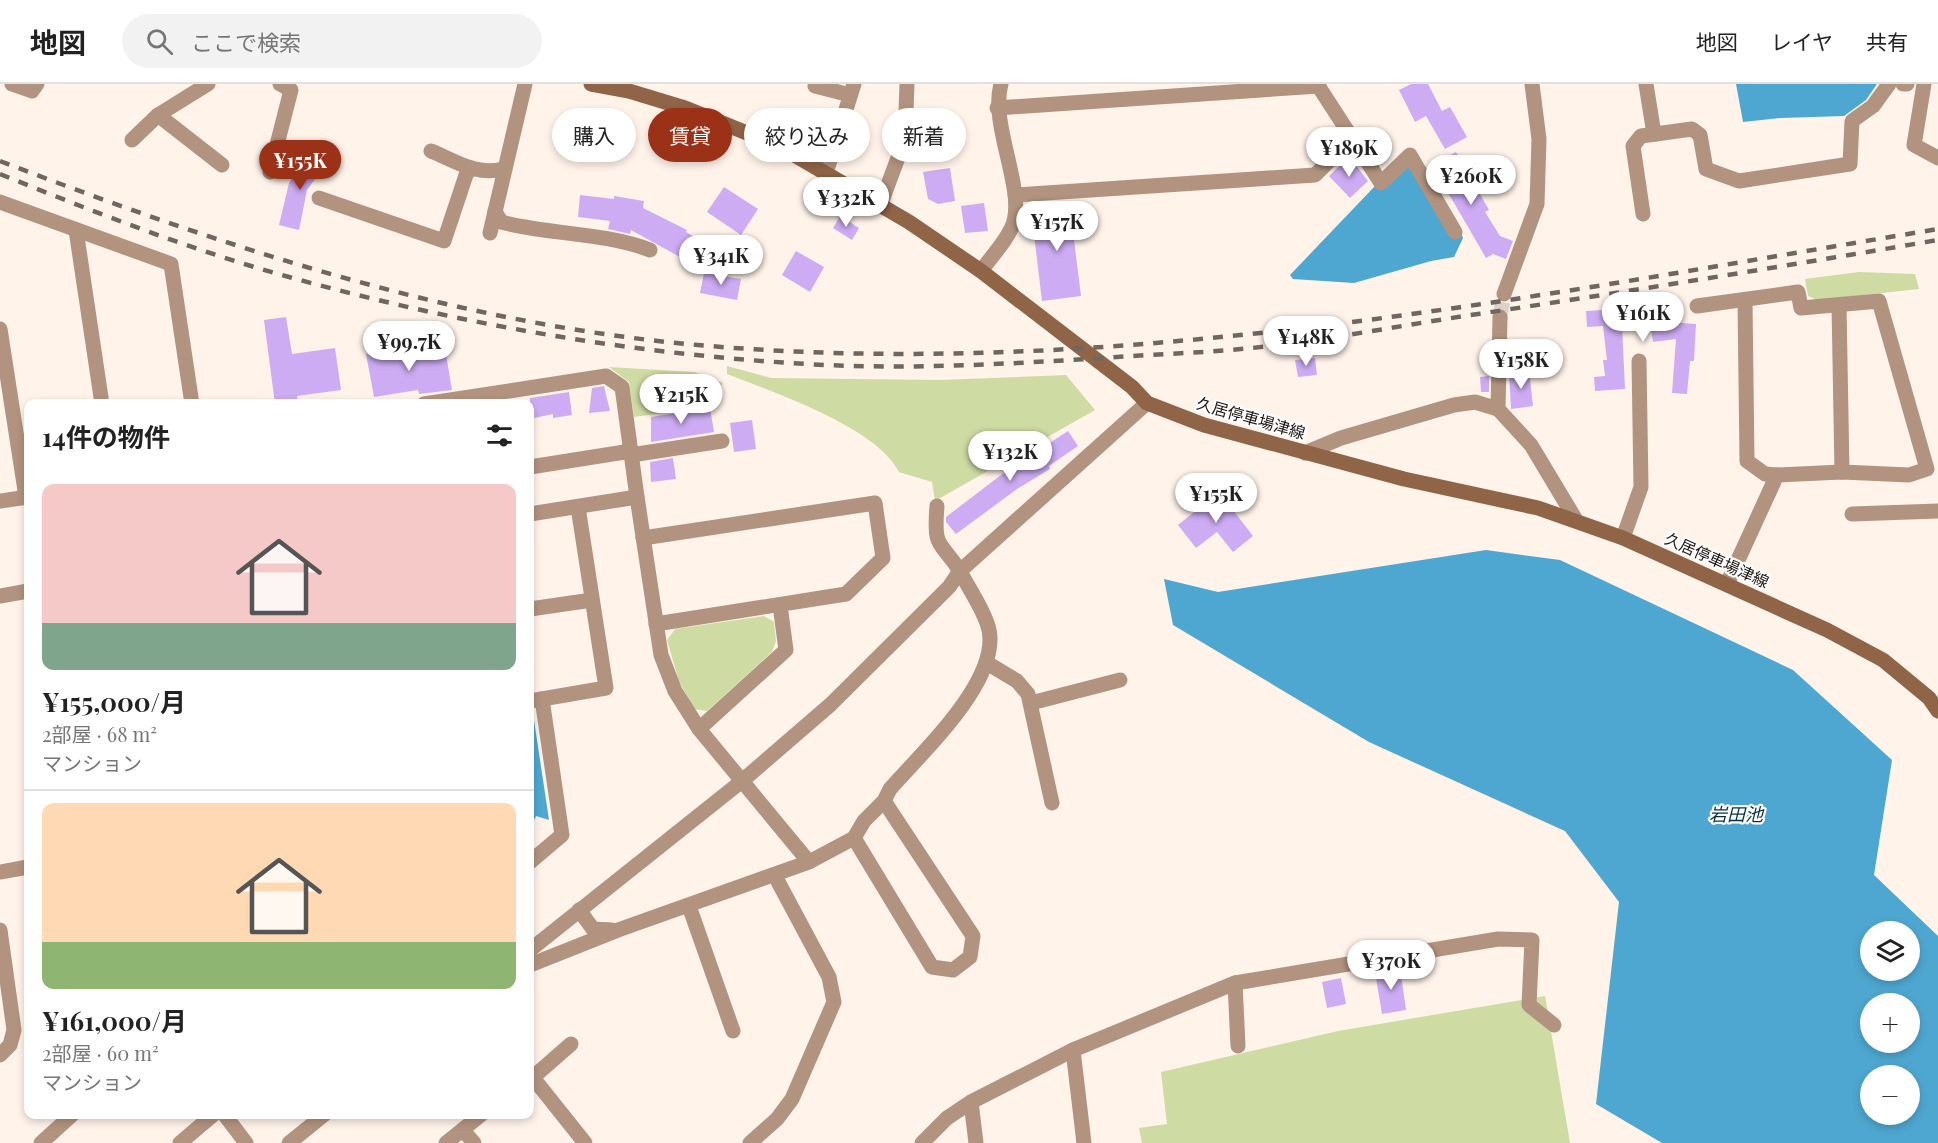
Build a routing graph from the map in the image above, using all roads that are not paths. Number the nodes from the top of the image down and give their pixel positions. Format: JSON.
{"nodes":[{"id":1,"x":12,"y":84,"type":"edge"},
{"id":2,"x":37,"y":84,"type":"edge"},
{"id":3,"x":208,"y":84,"type":"edge"},
{"id":4,"x":280,"y":84,"type":"edge"},
{"id":5,"x":525,"y":84,"type":"edge"},
{"id":6,"x":591,"y":84,"type":"edge"},
{"id":7,"x":907,"y":84,"type":"edge"},
{"id":8,"x":1001,"y":84,"type":"edge"},
{"id":9,"x":1532,"y":84,"type":"edge"},
{"id":10,"x":1646,"y":84,"type":"edge"},
{"id":11,"x":1889,"y":84,"type":"edge"},
{"id":12,"x":1924,"y":84,"type":"edge"},
{"id":13,"x":1318,"y":85,"type":"edge"},
{"id":14,"x":815,"y":86,"type":"dead end"},
{"id":15,"x":852,"y":90,"type":"edge"},
{"id":16,"x":997,"y":108,"type":"junction"},
{"id":17,"x":159,"y":115,"type":"junction"},
{"id":18,"x":1654,"y":134,"type":"junction"},
{"id":19,"x":1352,"y":138,"type":"junction"},
{"id":20,"x":132,"y":140,"type":"dead end"},
{"id":21,"x":431,"y":151,"type":"dead end"},
{"id":22,"x":1938,"y":158,"type":"edge"},
{"id":23,"x":222,"y":165,"type":"dead end"},
{"id":24,"x":471,"y":168,"type":"junction"},
{"id":25,"x":503,"y":169,"type":"junction"},
{"id":26,"x":270,"y":172,"type":"dead end"},
{"id":27,"x":826,"y":173,"type":"junction"},
{"id":28,"x":1015,"y":195,"type":"junction"},
{"id":29,"x":319,"y":198,"type":"dead end"},
{"id":30,"x":0,"y":202,"type":"edge"},
{"id":31,"x":880,"y":206,"type":"junction"},
{"id":32,"x":495,"y":211,"type":"junction"},
{"id":33,"x":1643,"y":214,"type":"dead end"},
{"id":34,"x":75,"y":230,"type":"junction"},
{"id":35,"x":1455,"y":232,"type":"dead end"},
{"id":36,"x":490,"y":233,"type":"dead end"},
{"id":37,"x":650,"y":250,"type":"dead end"},
{"id":38,"x":981,"y":271,"type":"junction"},
{"id":39,"x":1503,"y":294,"type":"tunnel mouth"},
{"id":40,"x":1745,"y":300,"type":"junction"},
{"id":41,"x":1839,"y":305,"type":"junction"},
{"id":42,"x":1697,"y":306,"type":"dead end"},
{"id":43,"x":1500,"y":317,"type":"tunnel mouth"},
{"id":44,"x":0,"y":329,"type":"edge"},
{"id":45,"x":1639,"y":361,"type":"dead end"},
{"id":46,"x":101,"y":399,"type":"edge"},
{"id":47,"x":191,"y":399,"type":"edge"},
{"id":48,"x":456,"y":399,"type":"edge"},
{"id":49,"x":1147,"y":403,"type":"junction"},
{"id":50,"x":1498,"y":409,"type":"junction"},
{"id":51,"x":722,"y":441,"type":"dead end"},
{"id":52,"x":631,"y":453,"type":"junction"},
{"id":53,"x":1305,"y":453,"type":"junction"},
{"id":54,"x":534,"y":466,"type":"edge"},
{"id":55,"x":1842,"y":472,"type":"junction"},
{"id":56,"x":1777,"y":475,"type":"junction"},
{"id":57,"x":24,"y":478,"type":"edge"},
{"id":58,"x":24,"y":497,"type":"edge"},
{"id":59,"x":637,"y":497,"type":"junction"},
{"id":60,"x":0,"y":501,"type":"edge"},
{"id":61,"x":937,"y":506,"type":"dead end"},
{"id":62,"x":578,"y":507,"type":"junction"},
{"id":63,"x":1938,"y":511,"type":"edge"},
{"id":64,"x":534,"y":513,"type":"edge"},
{"id":65,"x":1852,"y":514,"type":"dead end"},
{"id":66,"x":1576,"y":520,"type":"junction"},
{"id":67,"x":643,"y":538,"type":"junction"},
{"id":68,"x":1623,"y":538,"type":"junction"},
{"id":69,"x":960,"y":571,"type":"junction"},
{"id":70,"x":1727,"y":584,"type":"junction"},
{"id":71,"x":24,"y":592,"type":"edge"},
{"id":72,"x":0,"y":596,"type":"edge"},
{"id":73,"x":592,"y":600,"type":"junction"},
{"id":74,"x":780,"y":605,"type":"junction"},
{"id":75,"x":534,"y":608,"type":"edge"},
{"id":76,"x":656,"y":624,"type":"junction"},
{"id":77,"x":987,"y":663,"type":"junction"},
{"id":78,"x":1120,"y":680,"type":"dead end"},
{"id":79,"x":536,"y":700,"type":"edge"},
{"id":80,"x":1935,"y":700,"type":"edge"},
{"id":81,"x":1031,"y":703,"type":"junction"},
{"id":82,"x":699,"y":729,"type":"junction"},
{"id":83,"x":742,"y":781,"type":"junction"},
{"id":84,"x":884,"y":801,"type":"junction"},
{"id":85,"x":1052,"y":803,"type":"dead end"},
{"id":86,"x":854,"y":838,"type":"junction"},
{"id":87,"x":534,"y":859,"type":"edge"},
{"id":88,"x":809,"y":862,"type":"junction"},
{"id":89,"x":24,"y":868,"type":"edge"},
{"id":90,"x":0,"y":872,"type":"edge"},
{"id":91,"x":775,"y":876,"type":"junction"},
{"id":92,"x":689,"y":906,"type":"junction"},
{"id":93,"x":579,"y":910,"type":"junction"},
{"id":94,"x":0,"y":930,"type":"edge"},
{"id":95,"x":618,"y":930,"type":"junction"},
{"id":96,"x":534,"y":947,"type":"edge"},
{"id":97,"x":2,"y":963,"type":"edge"},
{"id":98,"x":534,"y":963,"type":"edge"},
{"id":99,"x":1235,"y":983,"type":"junction"},
{"id":100,"x":1554,"y":1025,"type":"dead end"},
{"id":101,"x":733,"y":1031,"type":"dead end"},
{"id":102,"x":571,"y":1044,"type":"dead end"},
{"id":103,"x":1238,"y":1046,"type":"dead end"},
{"id":104,"x":1073,"y":1050,"type":"junction"},
{"id":105,"x":0,"y":1055,"type":"edge"},
{"id":106,"x":534,"y":1074,"type":"edge"},
{"id":107,"x":534,"y":1080,"type":"edge"},
{"id":108,"x":971,"y":1102,"type":"junction"},
{"id":109,"x":67,"y":1119,"type":"edge"},
{"id":110,"x":208,"y":1119,"type":"edge"},
{"id":111,"x":228,"y":1119,"type":"edge"},
{"id":112,"x":319,"y":1119,"type":"edge"},
{"id":113,"x":476,"y":1119,"type":"edge"},
{"id":114,"x":463,"y":1130,"type":"junction"},
{"id":115,"x":41,"y":1143,"type":"edge"},
{"id":116,"x":180,"y":1143,"type":"edge"},
{"id":117,"x":246,"y":1143,"type":"edge"},
{"id":118,"x":289,"y":1143,"type":"edge"},
{"id":119,"x":446,"y":1143,"type":"edge"},
{"id":120,"x":474,"y":1143,"type":"edge"},
{"id":121,"x":585,"y":1143,"type":"edge"},
{"id":122,"x":750,"y":1143,"type":"edge"},
{"id":123,"x":922,"y":1143,"type":"edge"},
{"id":124,"x":976,"y":1143,"type":"edge"},
{"id":125,"x":1084,"y":1143,"type":"edge"}],
"edges":[{"from":1,"to":2,"type":"street"},
{"from":3,"to":17,"type":"street"},
{"from":4,"to":26,"type":"street"},
{"from":5,"to":25,"type":"street"},
{"from":6,"to":27,"type":"main road","name":"久居停車場津線"},
{"from":7,"to":31,"type":"street"},
{"from":8,"to":16,"type":"street"},
{"from":9,"to":39,"type":"street"},
{"from":10,"to":18,"type":"street"},
{"from":11,"to":18,"type":"street"},
{"from":12,"to":22,"type":"street"},
{"from":13,"to":16,"type":"street"},
{"from":13,"to":19,"type":"street"},
{"from":14,"to":15,"type":"street"},
{"from":15,"to":27,"type":"street"},
{"from":16,"to":28,"type":"street"},
{"from":17,"to":20,"type":"street"},
{"from":17,"to":23,"type":"street"},
{"from":18,"to":33,"type":"street"},
{"from":19,"to":28,"type":"street"},
{"from":19,"to":35,"type":"street"},
{"from":21,"to":24,"type":"street"},
{"from":24,"to":25,"type":"street"},
{"from":24,"to":29,"type":"street"},
{"from":25,"to":32,"type":"street"},
{"from":27,"to":31,"type":"main road","name":"久居停車場津線"},
{"from":28,"to":38,"type":"street"},
{"from":30,"to":34,"type":"street"},
{"from":31,"to":38,"type":"main road","name":"久居停車場津線"},
{"from":32,"to":36,"type":"street"},
{"from":32,"to":37,"type":"street"},
{"from":34,"to":46,"type":"street"},
{"from":34,"to":47,"type":"street"},
{"from":38,"to":49,"type":"main road","name":"久居停車場津線"},
{"from":40,"to":41,"type":"street"},
{"from":40,"to":42,"type":"street"},
{"from":40,"to":56,"type":"street"},
{"from":41,"to":55,"type":"street"},
{"from":41,"to":55,"type":"street"},
{"from":43,"to":50,"type":"street"},
{"from":44,"to":57,"type":"street"},
{"from":45,"to":68,"type":"street"},
{"from":48,"to":52,"type":"street"},
{"from":49,"to":53,"type":"main road","name":"久居停車場津線"},
{"from":49,"to":69,"type":"street"},
{"from":50,"to":53,"type":"street"},
{"from":50,"to":66,"type":"street"},
{"from":51,"to":52,"type":"street"},
{"from":52,"to":54,"type":"street"},
{"from":52,"to":59,"type":"street"},
{"from":53,"to":66,"type":"main road","name":"久居停車場津線"},
{"from":55,"to":56,"type":"street"},
{"from":56,"to":70,"type":"street"},
{"from":58,"to":60,"type":"street"},
{"from":59,"to":62,"type":"street"},
{"from":59,"to":67,"type":"street"},
{"from":61,"to":69,"type":"street"},
{"from":62,"to":64,"type":"street"},
{"from":62,"to":73,"type":"street"},
{"from":63,"to":65,"type":"street"},
{"from":66,"to":68,"type":"main road","name":"久居停車場津線"},
{"from":67,"to":74,"type":"street"},
{"from":67,"to":76,"type":"street"},
{"from":68,"to":70,"type":"main road","name":"久居停車場津線"},
{"from":69,"to":77,"type":"street"},
{"from":69,"to":83,"type":"street"},
{"from":70,"to":80,"type":"main road","name":"久居停車場津線"},
{"from":71,"to":72,"type":"street"},
{"from":73,"to":75,"type":"street"},
{"from":73,"to":79,"type":"street"},
{"from":74,"to":76,"type":"street"},
{"from":74,"to":82,"type":"street"},
{"from":76,"to":82,"type":"street"},
{"from":77,"to":81,"type":"street"},
{"from":77,"to":84,"type":"street"},
{"from":78,"to":81,"type":"street"},
{"from":79,"to":87,"type":"street"},
{"from":81,"to":85,"type":"street"},
{"from":82,"to":83,"type":"street"},
{"from":83,"to":88,"type":"street"},
{"from":83,"to":93,"type":"street"},
{"from":84,"to":86,"type":"street"},
{"from":84,"to":86,"type":"street"},
{"from":86,"to":88,"type":"street"},
{"from":88,"to":91,"type":"street"},
{"from":89,"to":90,"type":"street"},
{"from":91,"to":92,"type":"street"},
{"from":91,"to":122,"type":"street"},
{"from":92,"to":95,"type":"street"},
{"from":92,"to":101,"type":"street"},
{"from":93,"to":95,"type":"street"},
{"from":93,"to":96,"type":"street"},
{"from":94,"to":97,"type":"street"},
{"from":95,"to":98,"type":"street"},
{"from":97,"to":105,"type":"street"},
{"from":99,"to":100,"type":"street"},
{"from":99,"to":103,"type":"street"},
{"from":99,"to":104,"type":"street"},
{"from":102,"to":106,"type":"street"},
{"from":104,"to":108,"type":"street"},
{"from":104,"to":125,"type":"street"},
{"from":107,"to":121,"type":"street"},
{"from":108,"to":123,"type":"street"},
{"from":108,"to":124,"type":"street"},
{"from":109,"to":115,"type":"street"},
{"from":110,"to":116,"type":"street"},
{"from":111,"to":117,"type":"street"},
{"from":112,"to":118,"type":"street"},
{"from":113,"to":114,"type":"street"},
{"from":114,"to":119,"type":"street"},
{"from":114,"to":120,"type":"street"}]}
